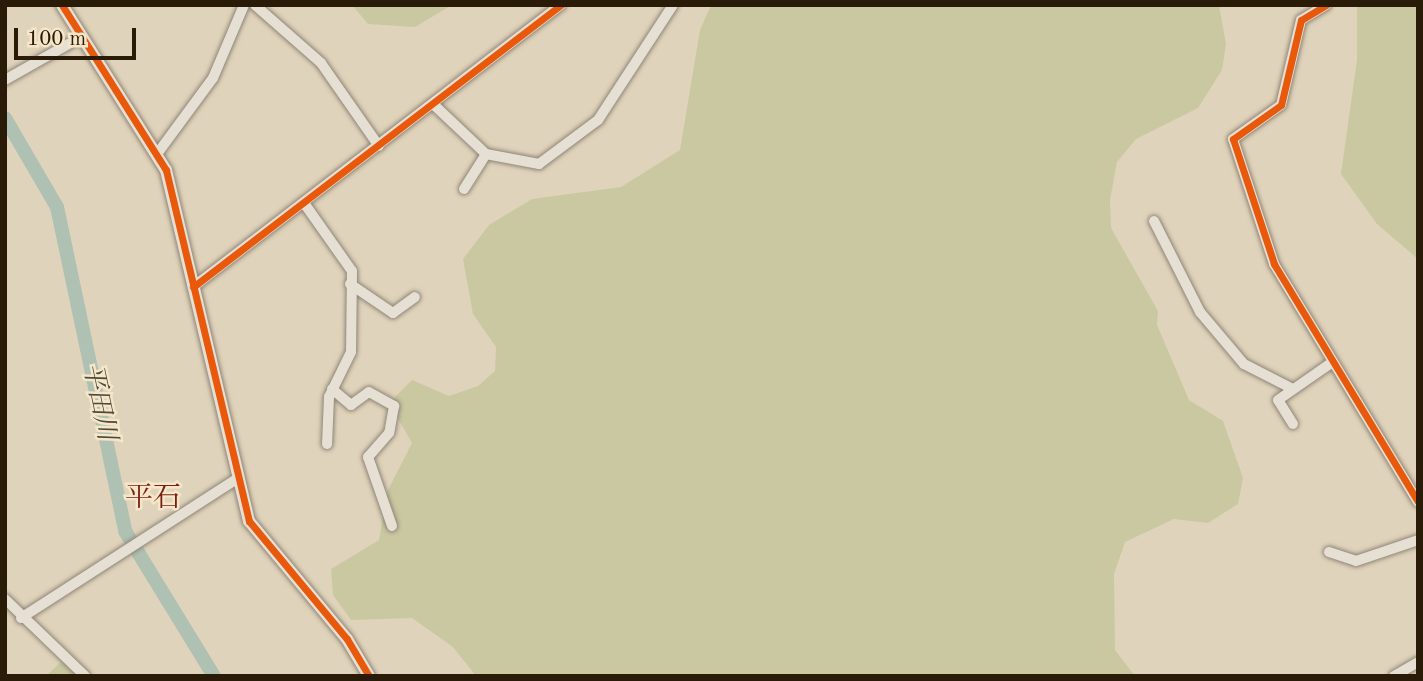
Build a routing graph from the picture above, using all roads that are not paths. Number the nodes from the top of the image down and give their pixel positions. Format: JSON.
{"nodes":[{"id":1,"x":62,"y":5,"type":"edge"},
{"id":2,"x":244,"y":5,"type":"edge"},
{"id":3,"x":256,"y":5,"type":"edge"},
{"id":4,"x":561,"y":5,"type":"edge"},
{"id":5,"x":673,"y":5,"type":"edge"},
{"id":6,"x":1326,"y":5,"type":"edge"},
{"id":7,"x":81,"y":37,"type":"junction"},
{"id":8,"x":5,"y":80,"type":"edge"},
{"id":9,"x":433,"y":104,"type":"junction"},
{"id":10,"x":379,"y":146,"type":"junction"},
{"id":11,"x":157,"y":154,"type":"junction"},
{"id":12,"x":486,"y":154,"type":"junction"},
{"id":13,"x":464,"y":189,"type":"dead end"},
{"id":14,"x":303,"y":203,"type":"junction"},
{"id":15,"x":1154,"y":221,"type":"dead end"},
{"id":16,"x":350,"y":284,"type":"junction"},
{"id":17,"x":193,"y":287,"type":"junction"},
{"id":18,"x":415,"y":297,"type":"dead end"},
{"id":19,"x":1331,"y":363,"type":"junction"},
{"id":20,"x":1291,"y":388,"type":"junction"},
{"id":21,"x":332,"y":389,"type":"junction"},
{"id":22,"x":1293,"y":424,"type":"dead end"},
{"id":23,"x":327,"y":444,"type":"dead end"},
{"id":24,"x":237,"y":479,"type":"junction"},
{"id":25,"x":1418,"y":502,"type":"edge"},
{"id":26,"x":392,"y":526,"type":"dead end"},
{"id":27,"x":1418,"y":540,"type":"edge"},
{"id":28,"x":1329,"y":552,"type":"dead end"},
{"id":29,"x":5,"y":599,"type":"edge"},
{"id":30,"x":21,"y":618,"type":"junction"},
{"id":31,"x":1418,"y":662,"type":"edge"},
{"id":32,"x":85,"y":676,"type":"edge"},
{"id":33,"x":369,"y":676,"type":"edge"},
{"id":34,"x":1394,"y":676,"type":"edge"}],
"edges":[{"from":1,"to":7,"type":"street"},
{"from":2,"to":11,"type":"street"},
{"from":3,"to":10,"type":"street"},
{"from":4,"to":9,"type":"street"},
{"from":5,"to":12,"type":"street"},
{"from":6,"to":19,"type":"street"},
{"from":7,"to":8,"type":"street"},
{"from":7,"to":11,"type":"street"},
{"from":9,"to":10,"type":"street"},
{"from":9,"to":12,"type":"street"},
{"from":10,"to":14,"type":"street"},
{"from":11,"to":17,"type":"street"},
{"from":12,"to":13,"type":"street"},
{"from":14,"to":16,"type":"street"},
{"from":14,"to":17,"type":"street"},
{"from":15,"to":20,"type":"street"},
{"from":16,"to":18,"type":"street"},
{"from":16,"to":21,"type":"street"},
{"from":17,"to":24,"type":"street"},
{"from":19,"to":20,"type":"street"},
{"from":19,"to":25,"type":"street"},
{"from":20,"to":22,"type":"street"},
{"from":21,"to":23,"type":"street"},
{"from":21,"to":26,"type":"street"},
{"from":24,"to":30,"type":"street"},
{"from":24,"to":33,"type":"street"},
{"from":27,"to":28,"type":"street"},
{"from":29,"to":30,"type":"street"},
{"from":30,"to":32,"type":"street"},
{"from":31,"to":34,"type":"street"}]}
